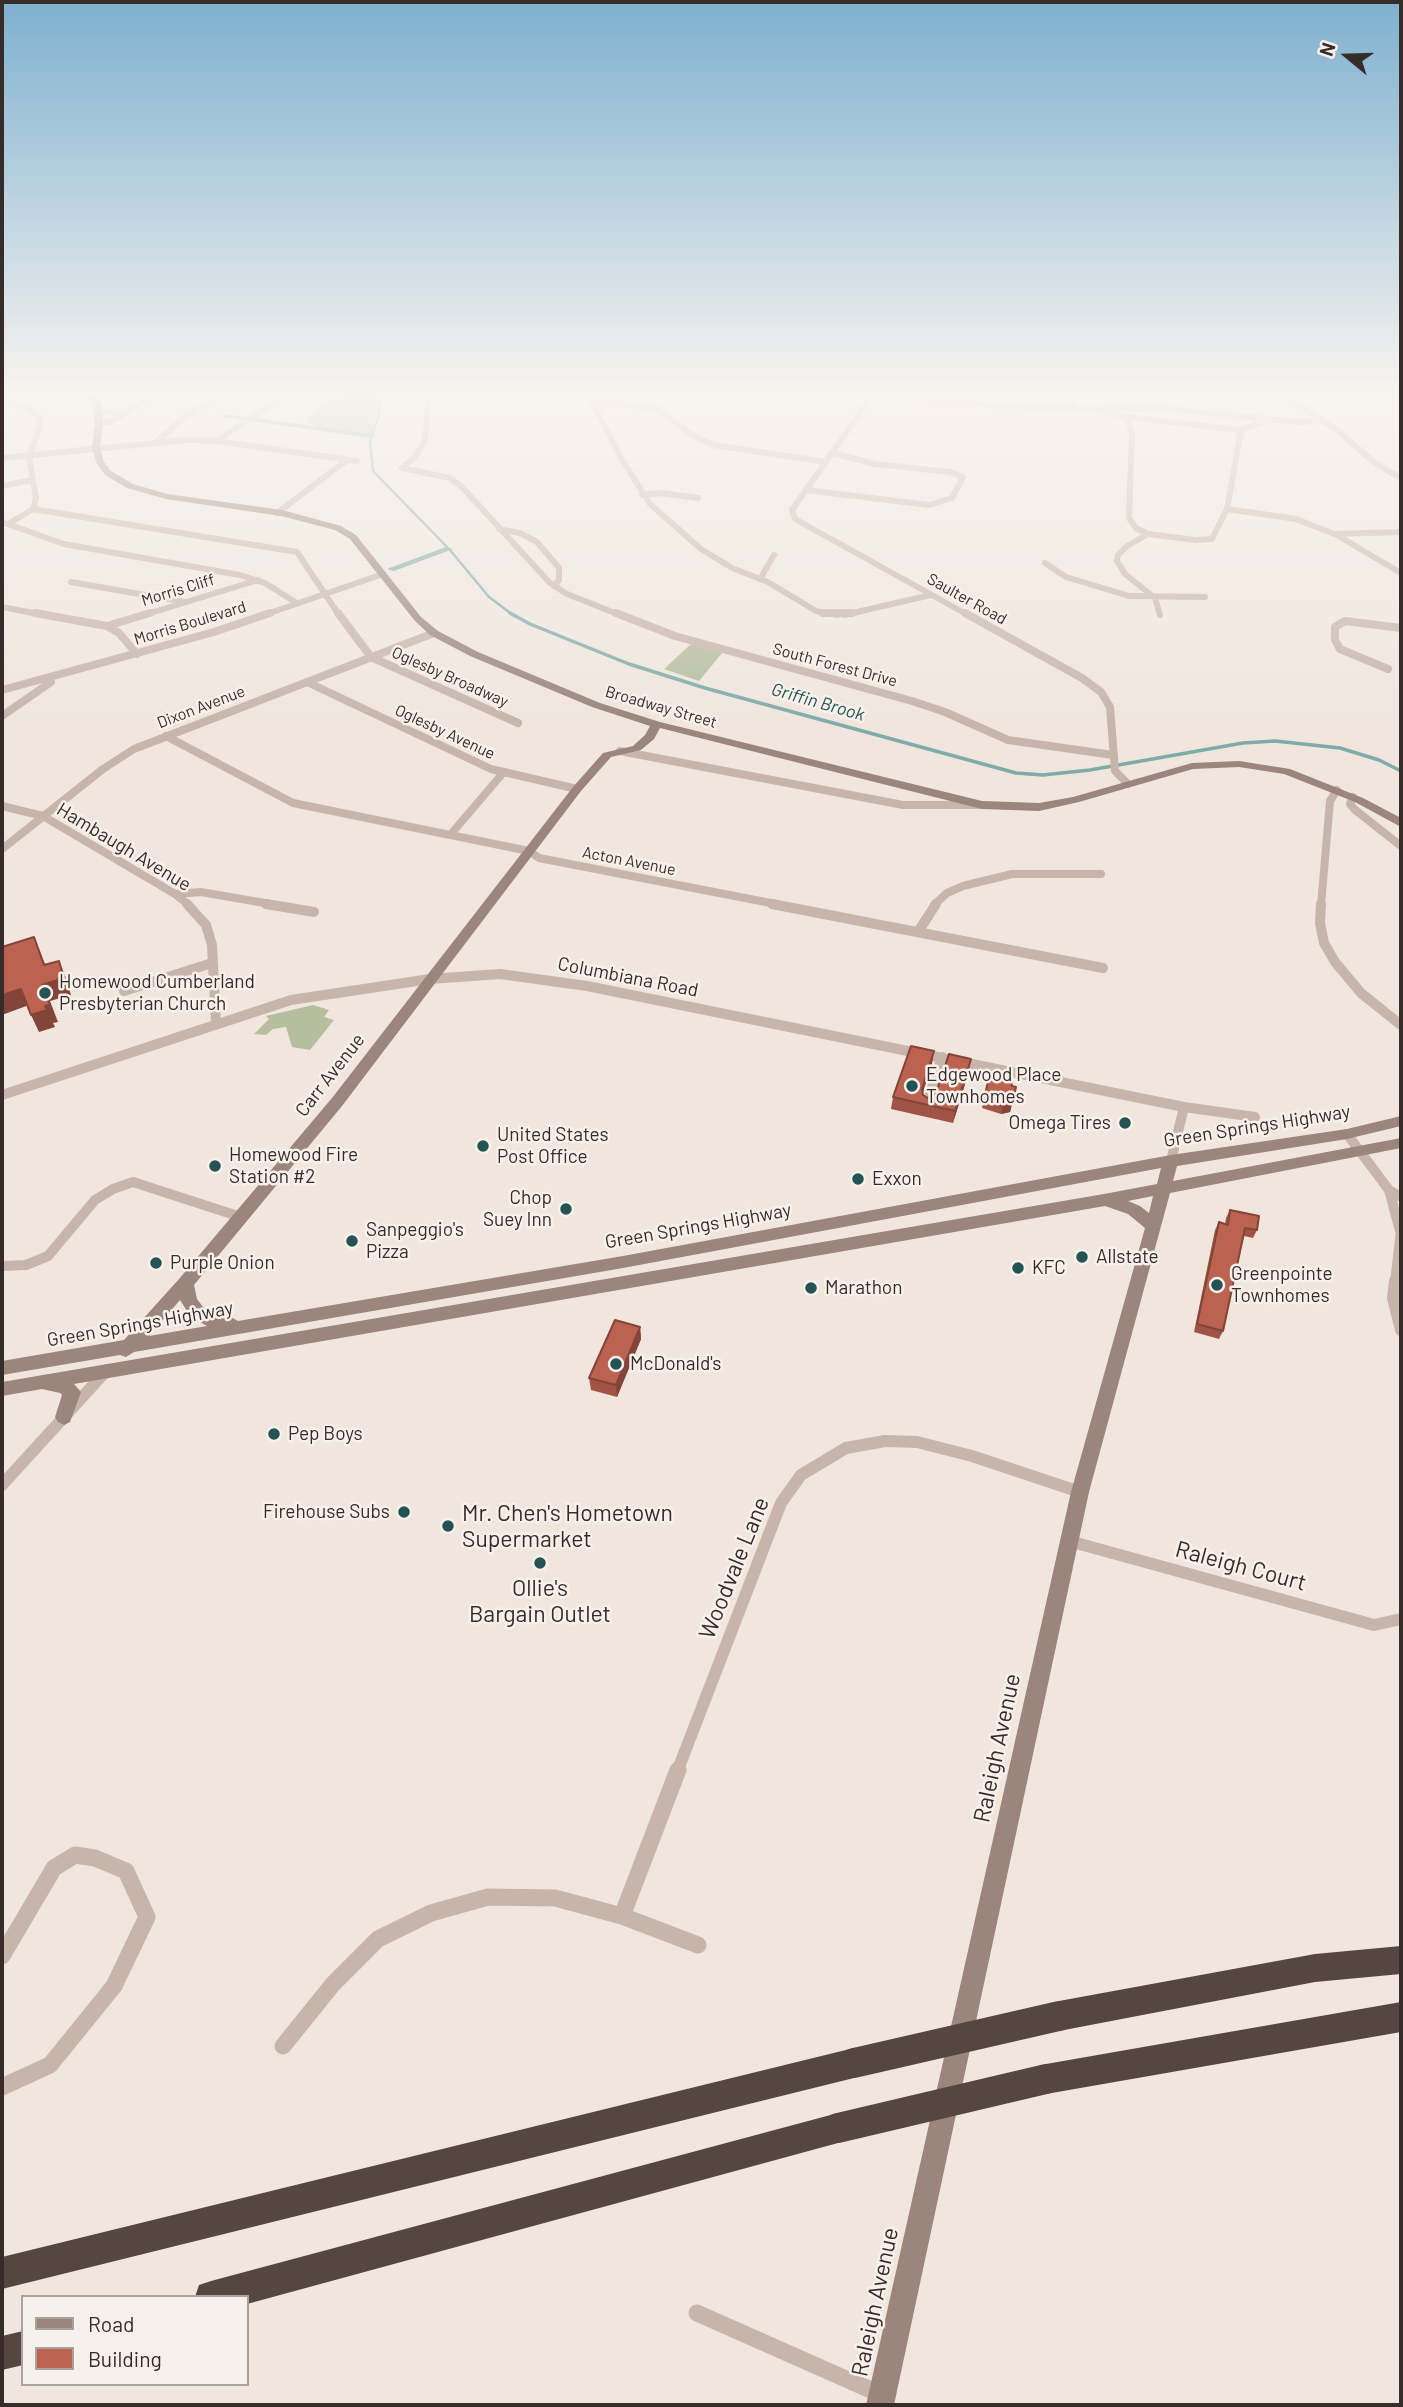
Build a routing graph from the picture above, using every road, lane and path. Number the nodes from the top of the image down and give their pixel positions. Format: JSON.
{"nodes":[{"id":1,"x":35,"y":502,"type":"edge"},
{"id":2,"x":208,"y":502,"type":"edge"},
{"id":3,"x":292,"y":502,"type":"edge"},
{"id":4,"x":475,"y":502,"type":"edge"},
{"id":5,"x":649,"y":502,"type":"edge"},
{"id":6,"x":797,"y":502,"type":"edge"},
{"id":7,"x":907,"y":502,"type":"edge"},
{"id":8,"x":938,"y":502,"type":"edge"},
{"id":9,"x":1130,"y":502,"type":"edge"},
{"id":10,"x":1228,"y":502,"type":"edge"},
{"id":11,"x":33,"y":509,"type":"junction"},
{"id":12,"x":1227,"y":509,"type":"junction"},
{"id":13,"x":278,"y":513,"type":"junction"},
{"id":14,"x":2,"y":522,"type":"edge"},
{"id":15,"x":10,"y":523,"type":"junction"},
{"id":16,"x":499,"y":529,"type":"junction"},
{"id":17,"x":1401,"y":531,"type":"edge"},
{"id":18,"x":1149,"y":534,"type":"junction"},
{"id":19,"x":1334,"y":534,"type":"junction"},
{"id":20,"x":774,"y":555,"type":"dead end"},
{"id":21,"x":1045,"y":563,"type":"dead end"},
{"id":22,"x":1401,"y":573,"type":"edge"},
{"id":23,"x":383,"y":574,"type":"junction"},
{"id":24,"x":760,"y":579,"type":"junction"},
{"id":25,"x":258,"y":580,"type":"junction"},
{"id":26,"x":71,"y":582,"type":"dead end"},
{"id":27,"x":554,"y":586,"type":"junction"},
{"id":28,"x":324,"y":593,"type":"junction"},
{"id":29,"x":930,"y":595,"type":"junction"},
{"id":30,"x":1205,"y":597,"type":"dead end"},
{"id":31,"x":1155,"y":598,"type":"junction"},
{"id":32,"x":189,"y":602,"type":"junction"},
{"id":33,"x":295,"y":602,"type":"junction"},
{"id":34,"x":2,"y":607,"type":"edge"},
{"id":35,"x":1160,"y":615,"type":"dead end"},
{"id":36,"x":107,"y":626,"type":"junction"},
{"id":37,"x":1401,"y":628,"type":"edge"},
{"id":38,"x":434,"y":633,"type":"junction"},
{"id":39,"x":137,"y":654,"type":"junction"},
{"id":40,"x":372,"y":657,"type":"junction"},
{"id":41,"x":1388,"y":668,"type":"dead end"},
{"id":42,"x":64,"y":675,"type":"junction"},
{"id":43,"x":307,"y":682,"type":"junction"},
{"id":44,"x":2,"y":690,"type":"edge"},
{"id":45,"x":5,"y":702,"type":"dead end"},
{"id":46,"x":15,"y":705,"type":"junction"},
{"id":47,"x":2,"y":716,"type":"edge"},
{"id":48,"x":517,"y":723,"type":"dead end"},
{"id":49,"x":656,"y":724,"type":"junction"},
{"id":50,"x":166,"y":736,"type":"junction"},
{"id":51,"x":620,"y":751,"type":"junction"},
{"id":52,"x":1113,"y":757,"type":"junction"},
{"id":53,"x":503,"y":773,"type":"junction"},
{"id":54,"x":1128,"y":784,"type":"junction"},
{"id":55,"x":577,"y":789,"type":"junction"},
{"id":56,"x":1337,"y":790,"type":"junction"},
{"id":57,"x":1353,"y":797,"type":"junction"},
{"id":58,"x":982,"y":805,"type":"junction"},
{"id":59,"x":2,"y":806,"type":"edge"},
{"id":60,"x":43,"y":816,"type":"junction"},
{"id":61,"x":1401,"y":823,"type":"edge"},
{"id":62,"x":451,"y":834,"type":"junction"},
{"id":63,"x":1401,"y":846,"type":"edge"},
{"id":64,"x":2,"y":849,"type":"edge"},
{"id":65,"x":529,"y":851,"type":"junction"},
{"id":66,"x":1101,"y":874,"type":"dead end"},
{"id":67,"x":175,"y":894,"type":"junction"},
{"id":68,"x":314,"y":912,"type":"dead end"},
{"id":69,"x":918,"y":932,"type":"junction"},
{"id":70,"x":212,"y":963,"type":"junction"},
{"id":71,"x":1103,"y":968,"type":"dead end"},
{"id":72,"x":430,"y":979,"type":"junction"},
{"id":73,"x":124,"y":991,"type":"dead end"},
{"id":74,"x":216,"y":1023,"type":"junction"},
{"id":75,"x":1401,"y":1025,"type":"edge"},
{"id":76,"x":942,"y":1057,"type":"junction"},
{"id":77,"x":2,"y":1094,"type":"edge"},
{"id":78,"x":927,"y":1102,"type":"edge"},
{"id":79,"x":1184,"y":1107,"type":"junction"},
{"id":80,"x":1255,"y":1117,"type":"dead end"},
{"id":81,"x":1401,"y":1121,"type":"edge"},
{"id":82,"x":1347,"y":1134,"type":"junction"},
{"id":83,"x":1401,"y":1143,"type":"edge"},
{"id":84,"x":1361,"y":1151,"type":"junction"},
{"id":85,"x":1171,"y":1161,"type":"junction"},
{"id":86,"x":1163,"y":1188,"type":"junction"},
{"id":87,"x":1388,"y":1189,"type":"junction"},
{"id":88,"x":1401,"y":1197,"type":"edge"},
{"id":89,"x":1104,"y":1200,"type":"junction"},
{"id":90,"x":242,"y":1217,"type":"junction"},
{"id":91,"x":1153,"y":1226,"type":"junction"},
{"id":92,"x":1401,"y":1230,"type":"edge"},
{"id":93,"x":2,"y":1266,"type":"edge"},
{"id":94,"x":185,"y":1284,"type":"junction"},
{"id":95,"x":254,"y":1325,"type":"junction"},
{"id":96,"x":1401,"y":1330,"type":"edge"},
{"id":97,"x":129,"y":1347,"type":"junction"},
{"id":98,"x":2,"y":1368,"type":"edge"},
{"id":99,"x":107,"y":1370,"type":"junction"},
{"id":100,"x":32,"y":1383,"type":"junction"},
{"id":101,"x":2,"y":1389,"type":"edge"},
{"id":102,"x":64,"y":1417,"type":"junction"},
{"id":103,"x":2,"y":1485,"type":"edge"},
{"id":104,"x":1080,"y":1492,"type":"junction"},
{"id":105,"x":1069,"y":1541,"type":"junction"},
{"id":106,"x":1401,"y":1619,"type":"edge"},
{"id":107,"x":622,"y":1916,"type":"junction"},
{"id":108,"x":698,"y":1945,"type":"dead end"},
{"id":109,"x":2,"y":1956,"type":"edge"},
{"id":110,"x":1401,"y":1960,"type":"edge"},
{"id":111,"x":1401,"y":2017,"type":"edge"},
{"id":112,"x":283,"y":2046,"type":"dead end"},
{"id":113,"x":1046,"y":2079,"type":"joint"},
{"id":114,"x":2,"y":2087,"type":"edge"},
{"id":115,"x":2,"y":2273,"type":"edge"},
{"id":116,"x":218,"y":2295,"type":"edge"},
{"id":117,"x":696,"y":2314,"type":"dead end"},
{"id":118,"x":21,"y":2348,"type":"edge"},
{"id":119,"x":2,"y":2353,"type":"edge"},
{"id":120,"x":881,"y":2400,"type":"edge"}],
"edges":[{"from":1,"to":11,"type":"street"},
{"from":2,"to":13,"type":"street","name":"Broadway Street"},
{"from":3,"to":13,"type":"street"},
{"from":4,"to":16,"type":"street","name":"South Forest Drive"},
{"from":5,"to":24,"type":"street"},
{"from":6,"to":29,"type":"street","name":"Saulter Road"},
{"from":7,"to":8,"type":"street"},
{"from":9,"to":18,"type":"street"},
{"from":10,"to":12,"type":"street"},
{"from":11,"to":15,"type":"street"},
{"from":11,"to":28,"type":"street"},
{"from":12,"to":18,"type":"street"},
{"from":12,"to":19,"type":"street"},
{"from":13,"to":23,"type":"street","name":"Broadway Street"},
{"from":14,"to":15,"type":"street"},
{"from":15,"to":25,"type":"street"},
{"from":16,"to":27,"type":"street","name":"South Forest Drive"},
{"from":16,"to":27,"type":"street"},
{"from":17,"to":19,"type":"street"},
{"from":18,"to":31,"type":"street"},
{"from":19,"to":22,"type":"street"},
{"from":20,"to":24,"type":"street"},
{"from":21,"to":31,"type":"street"},
{"from":23,"to":28,"type":"street","name":"Morris Boulevard"},
{"from":23,"to":38,"type":"street","name":"Broadway Street"},
{"from":24,"to":29,"type":"street"},
{"from":25,"to":32,"type":"street","name":"Morris Cliff"},
{"from":25,"to":33,"type":"street"},
{"from":26,"to":32,"type":"street"},
{"from":27,"to":52,"type":"street","name":"South Forest Drive"},
{"from":28,"to":33,"type":"street","name":"Morris Boulevard"},
{"from":28,"to":40,"type":"street"},
{"from":29,"to":52,"type":"street","name":"Saulter Road"},
{"from":30,"to":31,"type":"street"},
{"from":31,"to":35,"type":"street"},
{"from":32,"to":36,"type":"street","name":"Morris Cliff"},
{"from":33,"to":39,"type":"street","name":"Morris Boulevard"},
{"from":34,"to":36,"type":"street"},
{"from":36,"to":39,"type":"street"},
{"from":37,"to":41,"type":"street"},
{"from":38,"to":40,"type":"street","name":"Dixon Avenue"},
{"from":38,"to":49,"type":"street","name":"Broadway Street"},
{"from":39,"to":42,"type":"street","name":"Morris Boulevard"},
{"from":40,"to":43,"type":"street","name":"Dixon Avenue"},
{"from":40,"to":48,"type":"street","name":"Oglesby Broadway"},
{"from":42,"to":44,"type":"street","name":"Morris Boulevard"},
{"from":42,"to":46,"type":"street"},
{"from":43,"to":50,"type":"street","name":"Dixon Avenue"},
{"from":43,"to":53,"type":"street","name":"Oglesby Avenue"},
{"from":45,"to":46,"type":"street"},
{"from":46,"to":47,"type":"street"},
{"from":49,"to":51,"type":"street","name":"Carr Avenue"},
{"from":49,"to":58,"type":"street","name":"Broadway Street"},
{"from":50,"to":60,"type":"street","name":"Dixon Avenue"},
{"from":50,"to":62,"type":"street","name":"Acton Avenue"},
{"from":51,"to":55,"type":"street","name":"Carr Avenue"},
{"from":51,"to":58,"type":"street"},
{"from":52,"to":54,"type":"street","name":"Saulter Road"},
{"from":53,"to":55,"type":"street","name":"Oglesby Avenue"},
{"from":53,"to":62,"type":"street"},
{"from":54,"to":56,"type":"street","name":"Broadway Street"},
{"from":54,"to":58,"type":"street","name":"Broadway Street"},
{"from":55,"to":65,"type":"street","name":"Carr Avenue"},
{"from":56,"to":57,"type":"street","name":"Broadway Street"},
{"from":56,"to":75,"type":"street"},
{"from":57,"to":61,"type":"street","name":"Broadway Street"},
{"from":57,"to":63,"type":"street"},
{"from":59,"to":60,"type":"street","name":"Hambaugh Avenue"},
{"from":60,"to":64,"type":"street","name":"Dixon Avenue"},
{"from":60,"to":67,"type":"street","name":"Hambaugh Avenue"},
{"from":62,"to":65,"type":"street","name":"Acton Avenue"},
{"from":65,"to":69,"type":"street","name":"Acton Avenue"},
{"from":65,"to":72,"type":"street","name":"Carr Avenue"},
{"from":66,"to":69,"type":"street"},
{"from":67,"to":68,"type":"street"},
{"from":67,"to":70,"type":"street","name":"Hambaugh Avenue"},
{"from":69,"to":71,"type":"street","name":"Acton Avenue"},
{"from":70,"to":73,"type":"street"},
{"from":70,"to":74,"type":"street","name":"Hambaugh Avenue"},
{"from":72,"to":74,"type":"street","name":"Columbiana Road"},
{"from":72,"to":76,"type":"street","name":"Columbiana Road"},
{"from":72,"to":90,"type":"street","name":"Carr Avenue"},
{"from":74,"to":77,"type":"street","name":"Columbiana Road"},
{"from":76,"to":78,"type":"street"},
{"from":76,"to":79,"type":"street","name":"Columbiana Road"},
{"from":79,"to":80,"type":"street","name":"Columbiana Road"},
{"from":79,"to":85,"type":"street","name":"Raleigh Avenue"},
{"from":81,"to":82,"type":"street","name":"Green Springs Highway"},
{"from":82,"to":84,"type":"street"},
{"from":82,"to":85,"type":"main road","name":"Green Springs Highway"},
{"from":83,"to":84,"type":"street","name":"Green Springs Highway"},
{"from":84,"to":86,"type":"street","name":"Green Springs Highway"},
{"from":84,"to":87,"type":"street"},
{"from":85,"to":86,"type":"street","name":"Raleigh Avenue"},
{"from":85,"to":95,"type":"main road","name":"Green Springs Highway"},
{"from":86,"to":89,"type":"street","name":"Green Springs Highway"},
{"from":86,"to":91,"type":"street","name":"Raleigh Avenue"},
{"from":87,"to":88,"type":"street"},
{"from":87,"to":92,"type":"street"},
{"from":89,"to":91,"type":"street"},
{"from":89,"to":99,"type":"street","name":"Green Springs Highway"},
{"from":90,"to":93,"type":"street"},
{"from":90,"to":94,"type":"street","name":"Carr Avenue"},
{"from":91,"to":104,"type":"street","name":"Raleigh Avenue"},
{"from":92,"to":96,"type":"street"},
{"from":94,"to":95,"type":"street"},
{"from":94,"to":97,"type":"street","name":"Carr Avenue"},
{"from":95,"to":97,"type":"street","name":"Green Springs Highway"},
{"from":97,"to":98,"type":"street","name":"Green Springs Highway"},
{"from":97,"to":99,"type":"street","name":"Carr Avenue"},
{"from":99,"to":100,"type":"street","name":"Green Springs Highway"},
{"from":99,"to":102,"type":"street","name":"Carr Avenue"},
{"from":100,"to":101,"type":"street","name":"Green Springs Highway"},
{"from":100,"to":102,"type":"street"},
{"from":102,"to":103,"type":"street","name":"Carr Avenue"},
{"from":104,"to":105,"type":"street","name":"Raleigh Avenue"},
{"from":104,"to":107,"type":"street","name":"Woodvale Lane"},
{"from":105,"to":106,"type":"street","name":"Raleigh Court"},
{"from":105,"to":120,"type":"street","name":"Raleigh Avenue"},
{"from":107,"to":108,"type":"street"},
{"from":107,"to":112,"type":"street"},
{"from":109,"to":114,"type":"street"},
{"from":110,"to":115,"type":"highway","bridge":true},
{"from":111,"to":113,"type":"highway"},
{"from":113,"to":116,"type":"highway","bridge":true},
{"from":117,"to":120,"type":"street"},
{"from":118,"to":119,"type":"highway"}]}
